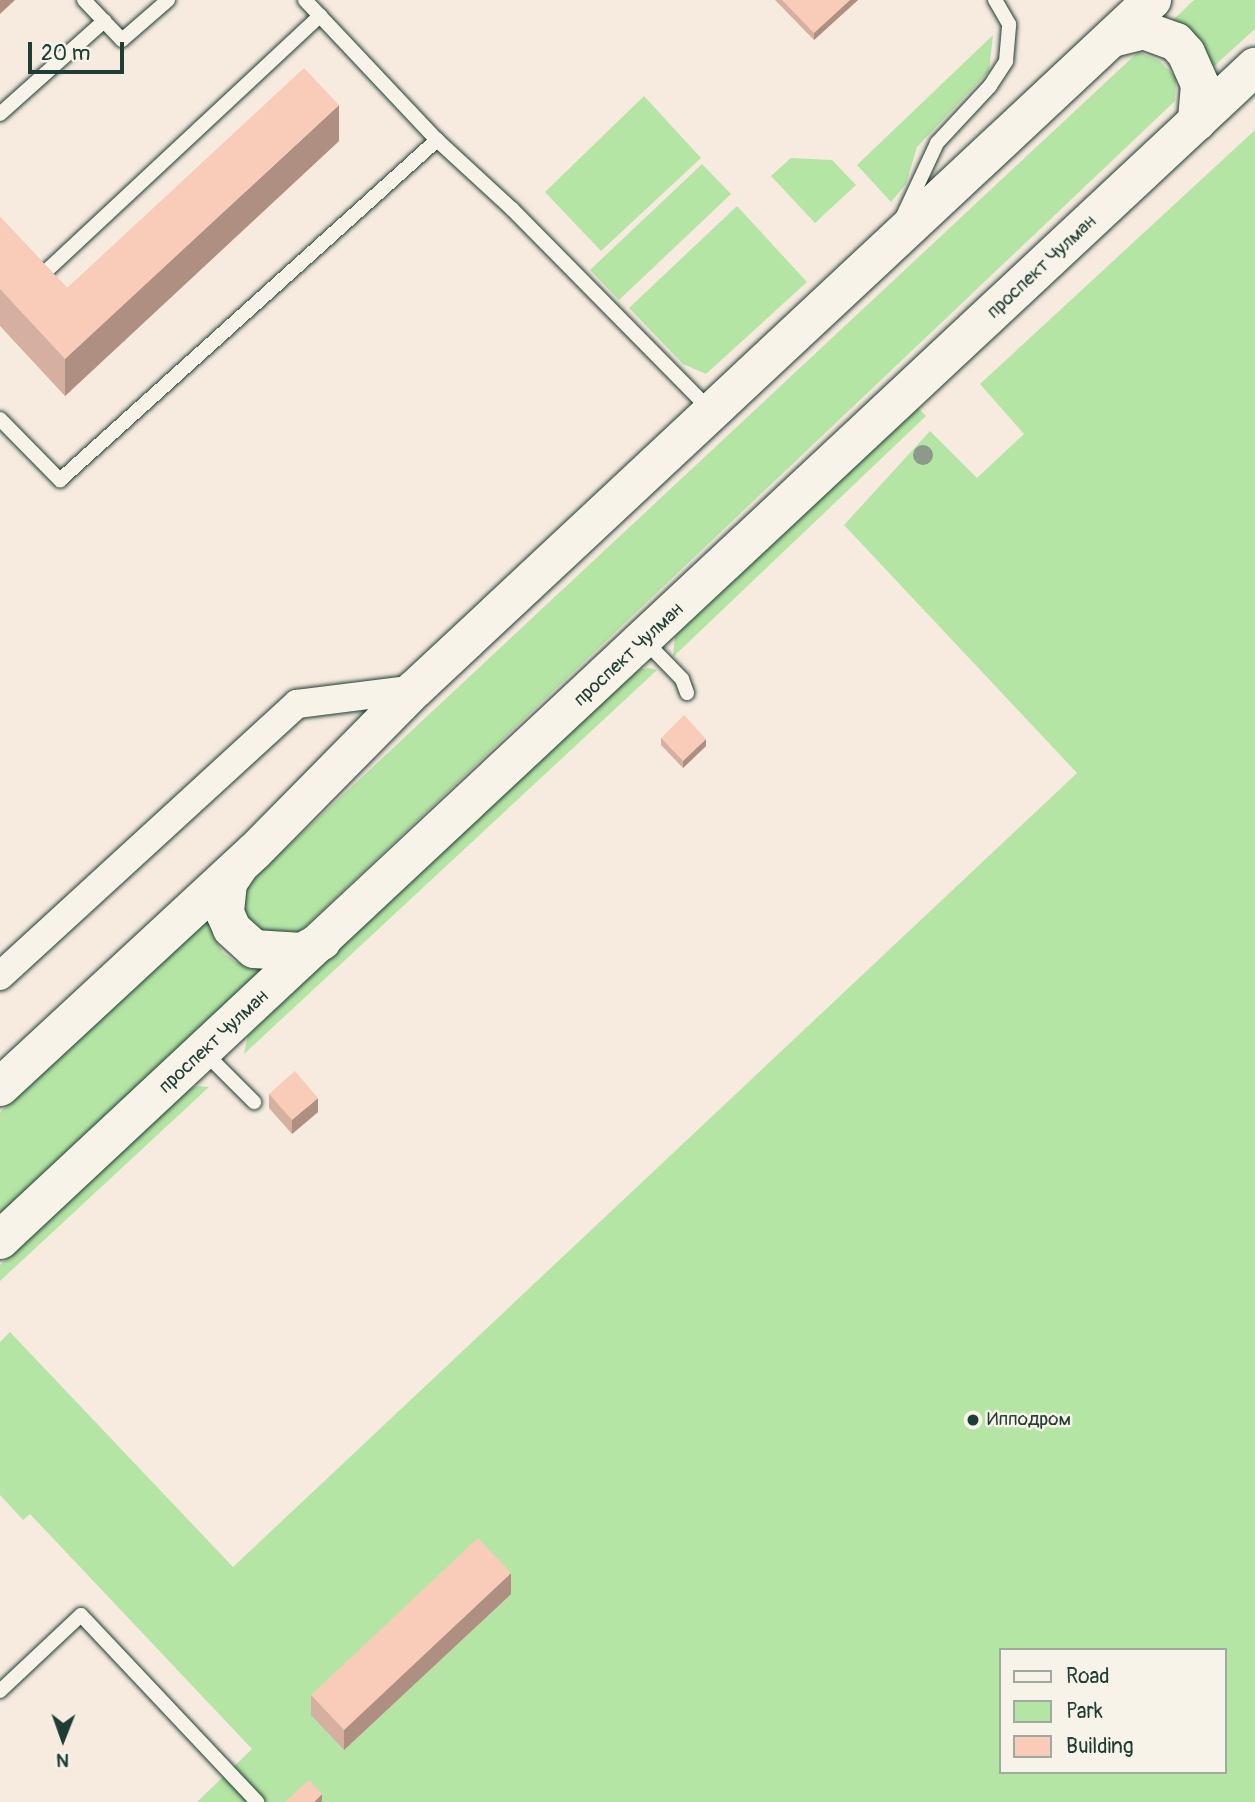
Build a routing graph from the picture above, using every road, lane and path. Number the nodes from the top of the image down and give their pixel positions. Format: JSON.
{"nodes":[{"id":1,"x":84,"y":0,"type":"edge"},
{"id":2,"x":168,"y":0,"type":"edge"},
{"id":3,"x":305,"y":0,"type":"edge"},
{"id":4,"x":995,"y":0,"type":"edge"},
{"id":5,"x":1152,"y":0,"type":"edge"},
{"id":6,"x":320,"y":16,"type":"junction"},
{"id":7,"x":104,"y":21,"type":"junction"},
{"id":8,"x":1112,"y":38,"type":"junction"},
{"id":9,"x":1255,"y":67,"type":"edge"},
{"id":10,"x":0,"y":114,"type":"edge"},
{"id":11,"x":1197,"y":122,"type":"junction"},
{"id":12,"x":437,"y":140,"type":"junction"},
{"id":13,"x":889,"y":248,"type":"junction"},
{"id":14,"x":43,"y":274,"type":"edge"},
{"id":15,"x":712,"y":412,"type":"junction"},
{"id":16,"x":0,"y":419,"type":"edge"},
{"id":17,"x":645,"y":641,"type":"junction"},
{"id":18,"x":415,"y":689,"type":"junction"},
{"id":19,"x":687,"y":694,"type":"dead end"},
{"id":20,"x":239,"y":866,"type":"junction"},
{"id":21,"x":323,"y":941,"type":"junction"},
{"id":22,"x":0,"y":976,"type":"edge"},
{"id":23,"x":204,"y":1052,"type":"junction"},
{"id":24,"x":0,"y":1087,"type":"edge"},
{"id":25,"x":254,"y":1102,"type":"dead end"},
{"id":26,"x":0,"y":1240,"type":"edge"},
{"id":27,"x":0,"y":1690,"type":"edge"},
{"id":28,"x":257,"y":1802,"type":"edge"}],
"edges":[{"from":1,"to":7,"type":"lane"},
{"from":2,"to":7,"type":"lane"},
{"from":3,"to":6,"type":"lane"},
{"from":4,"to":13,"type":"lane"},
{"from":5,"to":8,"type":"main road"},
{"from":6,"to":12,"type":"lane"},
{"from":6,"to":14,"type":"lane"},
{"from":7,"to":10,"type":"lane"},
{"from":8,"to":11,"type":"main road"},
{"from":8,"to":13,"type":"main road"},
{"from":9,"to":11,"type":"main road","name":"проспект Чулман"},
{"from":11,"to":17,"type":"main road","name":"проспект Чулман"},
{"from":12,"to":15,"type":"lane"},
{"from":12,"to":16,"type":"lane"},
{"from":13,"to":15,"type":"main road"},
{"from":15,"to":18,"type":"main road"},
{"from":17,"to":19,"type":"lane"},
{"from":17,"to":21,"type":"main road","name":"проспект Чулман"},
{"from":18,"to":20,"type":"main road"},
{"from":18,"to":22,"type":"street"},
{"from":20,"to":21,"type":"main road"},
{"from":20,"to":24,"type":"main road"},
{"from":21,"to":23,"type":"main road","name":"проспект Чулман"},
{"from":23,"to":25,"type":"lane"},
{"from":23,"to":26,"type":"main road","name":"проспект Чулман"},
{"from":27,"to":28,"type":"lane"}]}
